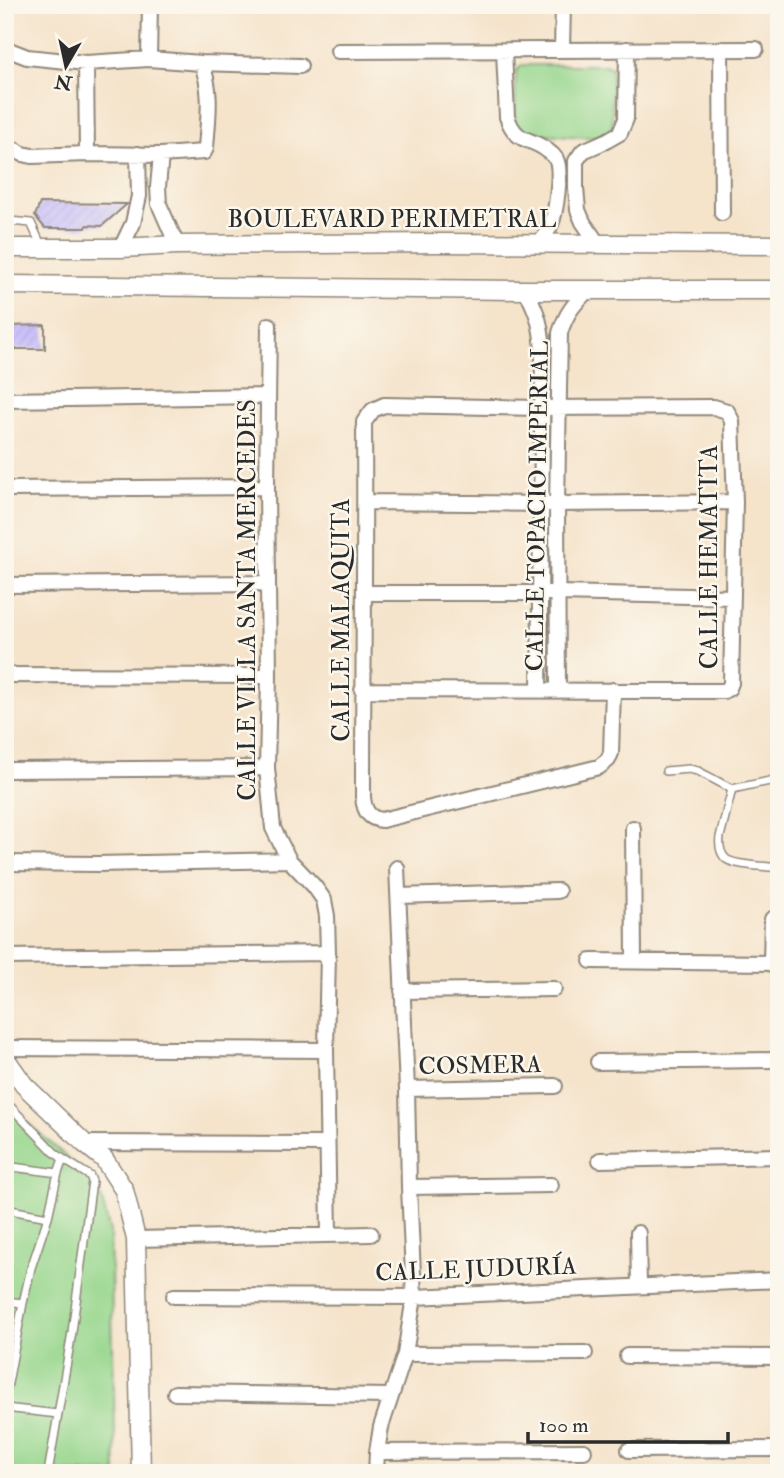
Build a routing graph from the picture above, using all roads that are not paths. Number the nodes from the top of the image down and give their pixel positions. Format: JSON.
{"nodes":[{"id":1,"x":150,"y":5,"type":"edge"},
{"id":2,"x":563,"y":5,"type":"edge"},
{"id":3,"x":627,"y":49,"type":"junction"},
{"id":4,"x":721,"y":49,"type":"junction"},
{"id":5,"x":756,"y":49,"type":"dead end"},
{"id":6,"x":9,"y":50,"type":"dead end"},
{"id":7,"x":562,"y":50,"type":"junction"},
{"id":8,"x":338,"y":51,"type":"dead end"},
{"id":9,"x":504,"y":51,"type":"junction"},
{"id":10,"x":149,"y":59,"type":"junction"},
{"id":11,"x":86,"y":63,"type":"junction"},
{"id":12,"x":201,"y":63,"type":"junction"},
{"id":13,"x":300,"y":65,"type":"dead end"},
{"id":14,"x":11,"y":148,"type":"dead end"},
{"id":15,"x":87,"y":154,"type":"junction"},
{"id":16,"x":138,"y":154,"type":"junction"},
{"id":17,"x":161,"y":155,"type":"junction"},
{"id":18,"x":557,"y":187,"type":"junction"},
{"id":19,"x":576,"y":188,"type":"junction"},
{"id":20,"x":158,"y":195,"type":"junction"},
{"id":21,"x":139,"y":196,"type":"junction"},
{"id":22,"x":722,"y":213,"type":"dead end"},
{"id":23,"x":177,"y":244,"type":"junction"},
{"id":24,"x":540,"y":244,"type":"junction"},
{"id":25,"x":598,"y":244,"type":"junction"},
{"id":26,"x":779,"y":245,"type":"edge"},
{"id":27,"x":5,"y":246,"type":"edge"},
{"id":28,"x":43,"y":248,"type":"junction"},
{"id":29,"x":121,"y":248,"type":"junction"},
{"id":30,"x":5,"y":285,"type":"edge"},
{"id":31,"x":526,"y":290,"type":"junction"},
{"id":32,"x":588,"y":290,"type":"junction"},
{"id":33,"x":779,"y":290,"type":"edge"},
{"id":34,"x":269,"y":325,"type":"dead end"},
{"id":35,"x":542,"y":333,"type":"junction"},
{"id":36,"x":560,"y":333,"type":"junction"},
{"id":37,"x":542,"y":364,"type":"junction"},
{"id":38,"x":559,"y":364,"type":"junction"},
{"id":39,"x":268,"y":396,"type":"junction"},
{"id":40,"x":5,"y":400,"type":"edge"},
{"id":41,"x":542,"y":408,"type":"junction"},
{"id":42,"x":559,"y":408,"type":"junction"},
{"id":43,"x":267,"y":487,"type":"junction"},
{"id":44,"x":5,"y":489,"type":"edge"},
{"id":45,"x":365,"y":502,"type":"junction"},
{"id":46,"x":734,"y":502,"type":"junction"},
{"id":47,"x":541,"y":503,"type":"junction"},
{"id":48,"x":557,"y":504,"type":"junction"},
{"id":49,"x":268,"y":583,"type":"junction"},
{"id":50,"x":5,"y":585,"type":"edge"},
{"id":51,"x":364,"y":593,"type":"junction"},
{"id":52,"x":558,"y":593,"type":"junction"},
{"id":53,"x":541,"y":594,"type":"junction"},
{"id":54,"x":733,"y":597,"type":"junction"},
{"id":55,"x":5,"y":675,"type":"edge"},
{"id":56,"x":268,"y":676,"type":"junction"},
{"id":57,"x":362,"y":690,"type":"junction"},
{"id":58,"x":539,"y":690,"type":"junction"},
{"id":59,"x":558,"y":690,"type":"junction"},
{"id":60,"x":613,"y":690,"type":"junction"},
{"id":61,"x":267,"y":768,"type":"junction"},
{"id":62,"x":5,"y":770,"type":"edge"},
{"id":63,"x":666,"y":771,"type":"dead end"},
{"id":64,"x":779,"y":779,"type":"edge"},
{"id":65,"x":732,"y":789,"type":"junction"},
{"id":66,"x":633,"y":828,"type":"dead end"},
{"id":67,"x":289,"y":860,"type":"junction"},
{"id":68,"x":5,"y":863,"type":"edge"},
{"id":69,"x":397,"y":868,"type":"dead end"},
{"id":70,"x":779,"y":868,"type":"edge"},
{"id":71,"x":558,"y":891,"type":"dead end"},
{"id":72,"x":400,"y":896,"type":"junction"},
{"id":73,"x":772,"y":919,"type":"dead end"},
{"id":74,"x":328,"y":953,"type":"junction"},
{"id":75,"x":5,"y":957,"type":"edge"},
{"id":76,"x":634,"y":960,"type":"junction"},
{"id":77,"x":591,"y":961,"type":"dead end"},
{"id":78,"x":775,"y":964,"type":"edge"},
{"id":79,"x":554,"y":989,"type":"dead end"},
{"id":80,"x":402,"y":991,"type":"junction"},
{"id":81,"x":5,"y":1048,"type":"edge"},
{"id":82,"x":326,"y":1050,"type":"junction"},
{"id":83,"x":5,"y":1058,"type":"edge"},
{"id":84,"x":779,"y":1060,"type":"edge"},
{"id":85,"x":598,"y":1062,"type":"dead end"},
{"id":86,"x":555,"y":1086,"type":"dead end"},
{"id":87,"x":407,"y":1089,"type":"junction"},
{"id":88,"x":5,"y":1101,"type":"edge"},
{"id":89,"x":84,"y":1143,"type":"junction"},
{"id":90,"x":327,"y":1144,"type":"junction"},
{"id":91,"x":779,"y":1156,"type":"edge"},
{"id":92,"x":63,"y":1159,"type":"junction"},
{"id":93,"x":600,"y":1160,"type":"dead end"},
{"id":94,"x":5,"y":1166,"type":"edge"},
{"id":95,"x":58,"y":1173,"type":"junction"},
{"id":96,"x":551,"y":1185,"type":"dead end"},
{"id":97,"x":408,"y":1187,"type":"junction"},
{"id":98,"x":5,"y":1209,"type":"edge"},
{"id":99,"x":48,"y":1217,"type":"junction"},
{"id":100,"x":638,"y":1233,"type":"dead end"},
{"id":101,"x":371,"y":1234,"type":"dead end"},
{"id":102,"x":329,"y":1236,"type":"junction"},
{"id":103,"x":136,"y":1239,"type":"junction"},
{"id":104,"x":779,"y":1280,"type":"edge"},
{"id":105,"x":639,"y":1286,"type":"junction"},
{"id":106,"x":174,"y":1296,"type":"dead end"},
{"id":107,"x":414,"y":1297,"type":"junction"},
{"id":108,"x":5,"y":1301,"type":"edge"},
{"id":109,"x":23,"y":1303,"type":"junction"},
{"id":110,"x":585,"y":1353,"type":"dead end"},
{"id":111,"x":405,"y":1354,"type":"junction"},
{"id":112,"x":627,"y":1356,"type":"dead end"},
{"id":113,"x":779,"y":1357,"type":"edge"},
{"id":114,"x":176,"y":1393,"type":"dead end"},
{"id":115,"x":390,"y":1396,"type":"junction"},
{"id":116,"x":5,"y":1399,"type":"edge"},
{"id":117,"x":5,"y":1408,"type":"edge"},
{"id":118,"x":58,"y":1414,"type":"junction"},
{"id":119,"x":779,"y":1449,"type":"edge"},
{"id":120,"x":629,"y":1450,"type":"dead end"},
{"id":121,"x":584,"y":1451,"type":"dead end"},
{"id":122,"x":377,"y":1452,"type":"junction"},
{"id":123,"x":48,"y":1473,"type":"edge"},
{"id":124,"x":141,"y":1473,"type":"edge"},
{"id":125,"x":376,"y":1473,"type":"edge"}],
"edges":[{"from":1,"to":10,"type":"street"},
{"from":2,"to":7,"type":"street"},
{"from":3,"to":4,"type":"street"},
{"from":3,"to":7,"type":"street"},
{"from":3,"to":19,"type":"street"},
{"from":4,"to":5,"type":"street"},
{"from":4,"to":22,"type":"street"},
{"from":6,"to":11,"type":"street"},
{"from":7,"to":9,"type":"street"},
{"from":8,"to":9,"type":"street"},
{"from":9,"to":18,"type":"street"},
{"from":10,"to":11,"type":"street"},
{"from":10,"to":12,"type":"street"},
{"from":11,"to":15,"type":"street"},
{"from":12,"to":13,"type":"street"},
{"from":12,"to":17,"type":"street"},
{"from":14,"to":15,"type":"street"},
{"from":15,"to":16,"type":"street"},
{"from":16,"to":17,"type":"street"},
{"from":16,"to":21,"type":"street"},
{"from":17,"to":20,"type":"street"},
{"from":18,"to":19,"type":"street"},
{"from":18,"to":24,"type":"street"},
{"from":19,"to":25,"type":"street"},
{"from":20,"to":21,"type":"street"},
{"from":20,"to":23,"type":"street"},
{"from":21,"to":29,"type":"street"},
{"from":23,"to":24,"type":"street","name":"BOULEVARD PERIMETRAL"},
{"from":23,"to":29,"type":"street","name":"BOULEVARD PERIMETRAL"},
{"from":24,"to":25,"type":"street","name":"BOULEVARD PERIMETRAL"},
{"from":25,"to":26,"type":"street","name":"BOULEVARD PERIMETRAL"},
{"from":27,"to":28,"type":"street","name":"BOULEVARD PERIMETRAL"},
{"from":27,"to":28,"type":"lane"},
{"from":28,"to":29,"type":"street","name":"BOULEVARD PERIMETRAL"},
{"from":30,"to":31,"type":"street"},
{"from":31,"to":32,"type":"street"},
{"from":31,"to":35,"type":"street","name":"CALLE TOPACIO IMPERIAL"},
{"from":32,"to":33,"type":"street"},
{"from":32,"to":36,"type":"street","name":"CALLE TOPACIO IMPERIAL"},
{"from":34,"to":39,"type":"street","name":"CALLE VILLA SANTA MERCEDES"},
{"from":35,"to":36,"type":"street"},
{"from":35,"to":37,"type":"street","name":"CALLE TOPACIO IMPERIAL"},
{"from":36,"to":38,"type":"street","name":"CALLE TOPACIO IMPERIAL"},
{"from":37,"to":38,"type":"street"},
{"from":37,"to":41,"type":"street","name":"CALLE TOPACIO IMPERIAL"},
{"from":38,"to":42,"type":"street","name":"CALLE TOPACIO IMPERIAL"},
{"from":39,"to":40,"type":"street"},
{"from":39,"to":43,"type":"street","name":"CALLE VILLA SANTA MERCEDES"},
{"from":41,"to":42,"type":"street"},
{"from":41,"to":45,"type":"street","name":"CALLE MALAQUITA"},
{"from":41,"to":47,"type":"street","name":"CALLE TOPACIO IMPERIAL"},
{"from":42,"to":46,"type":"street","name":"CALLE HEMATITA"},
{"from":42,"to":48,"type":"street","name":"CALLE TOPACIO IMPERIAL"},
{"from":43,"to":44,"type":"street"},
{"from":43,"to":49,"type":"street","name":"CALLE VILLA SANTA MERCEDES"},
{"from":45,"to":47,"type":"street"},
{"from":45,"to":51,"type":"street","name":"CALLE MALAQUITA"},
{"from":46,"to":48,"type":"street"},
{"from":46,"to":54,"type":"street","name":"CALLE HEMATITA"},
{"from":47,"to":48,"type":"street"},
{"from":47,"to":53,"type":"street","name":"CALLE TOPACIO IMPERIAL"},
{"from":48,"to":52,"type":"street","name":"CALLE TOPACIO IMPERIAL"},
{"from":49,"to":50,"type":"street"},
{"from":49,"to":56,"type":"street","name":"CALLE VILLA SANTA MERCEDES"},
{"from":51,"to":53,"type":"street"},
{"from":51,"to":57,"type":"street","name":"CALLE MALAQUITA"},
{"from":52,"to":53,"type":"street"},
{"from":52,"to":54,"type":"street"},
{"from":52,"to":59,"type":"street","name":"CALLE TOPACIO IMPERIAL"},
{"from":53,"to":58,"type":"street","name":"CALLE TOPACIO IMPERIAL"},
{"from":54,"to":60,"type":"street","name":"CALLE HEMATITA"},
{"from":55,"to":56,"type":"street"},
{"from":56,"to":61,"type":"street","name":"CALLE VILLA SANTA MERCEDES"},
{"from":57,"to":58,"type":"street"},
{"from":57,"to":60,"type":"street","name":"CALLE MALAQUITA"},
{"from":58,"to":59,"type":"street"},
{"from":59,"to":60,"type":"street"},
{"from":61,"to":62,"type":"street"},
{"from":61,"to":67,"type":"street","name":"CALLE VILLA SANTA MERCEDES"},
{"from":63,"to":65,"type":"lane"},
{"from":64,"to":65,"type":"lane"},
{"from":65,"to":70,"type":"lane"},
{"from":66,"to":76,"type":"street"},
{"from":67,"to":68,"type":"street"},
{"from":67,"to":74,"type":"street","name":"CALLE VILLA SANTA MERCEDES"},
{"from":69,"to":72,"type":"street"},
{"from":71,"to":72,"type":"street"},
{"from":72,"to":80,"type":"street"},
{"from":73,"to":78,"type":"street"},
{"from":74,"to":75,"type":"street"},
{"from":74,"to":82,"type":"street","name":"CALLE VILLA SANTA MERCEDES"},
{"from":76,"to":77,"type":"street"},
{"from":76,"to":78,"type":"street"},
{"from":79,"to":80,"type":"street"},
{"from":80,"to":87,"type":"street"},
{"from":81,"to":82,"type":"street"},
{"from":82,"to":90,"type":"street","name":"CALLE VILLA SANTA MERCEDES"},
{"from":83,"to":89,"type":"street"},
{"from":84,"to":85,"type":"street"},
{"from":86,"to":87,"type":"street","name":"COSMERA"},
{"from":87,"to":97,"type":"street"},
{"from":88,"to":92,"type":"lane"},
{"from":89,"to":90,"type":"street"},
{"from":89,"to":103,"type":"street"},
{"from":90,"to":102,"type":"street","name":"CALLE VILLA SANTA MERCEDES"},
{"from":91,"to":93,"type":"street"},
{"from":92,"to":95,"type":"lane"},
{"from":92,"to":118,"type":"lane"},
{"from":94,"to":95,"type":"lane"},
{"from":95,"to":99,"type":"lane"},
{"from":96,"to":97,"type":"street"},
{"from":97,"to":107,"type":"street"},
{"from":98,"to":99,"type":"lane"},
{"from":99,"to":109,"type":"lane"},
{"from":100,"to":105,"type":"street"},
{"from":101,"to":102,"type":"street"},
{"from":102,"to":103,"type":"street"},
{"from":103,"to":124,"type":"street"},
{"from":104,"to":105,"type":"street","name":"CALLE JUDURÍA"},
{"from":105,"to":107,"type":"street","name":"CALLE JUDURÍA"},
{"from":106,"to":107,"type":"street","name":"CALLE JUDURÍA"},
{"from":107,"to":111,"type":"street"},
{"from":108,"to":109,"type":"lane"},
{"from":109,"to":116,"type":"lane"},
{"from":110,"to":111,"type":"street"},
{"from":111,"to":115,"type":"street"},
{"from":112,"to":113,"type":"street"},
{"from":114,"to":115,"type":"street"},
{"from":115,"to":122,"type":"street"},
{"from":117,"to":118,"type":"lane"},
{"from":118,"to":123,"type":"lane"},
{"from":119,"to":120,"type":"street"},
{"from":121,"to":122,"type":"street"},
{"from":122,"to":125,"type":"street"}]}
